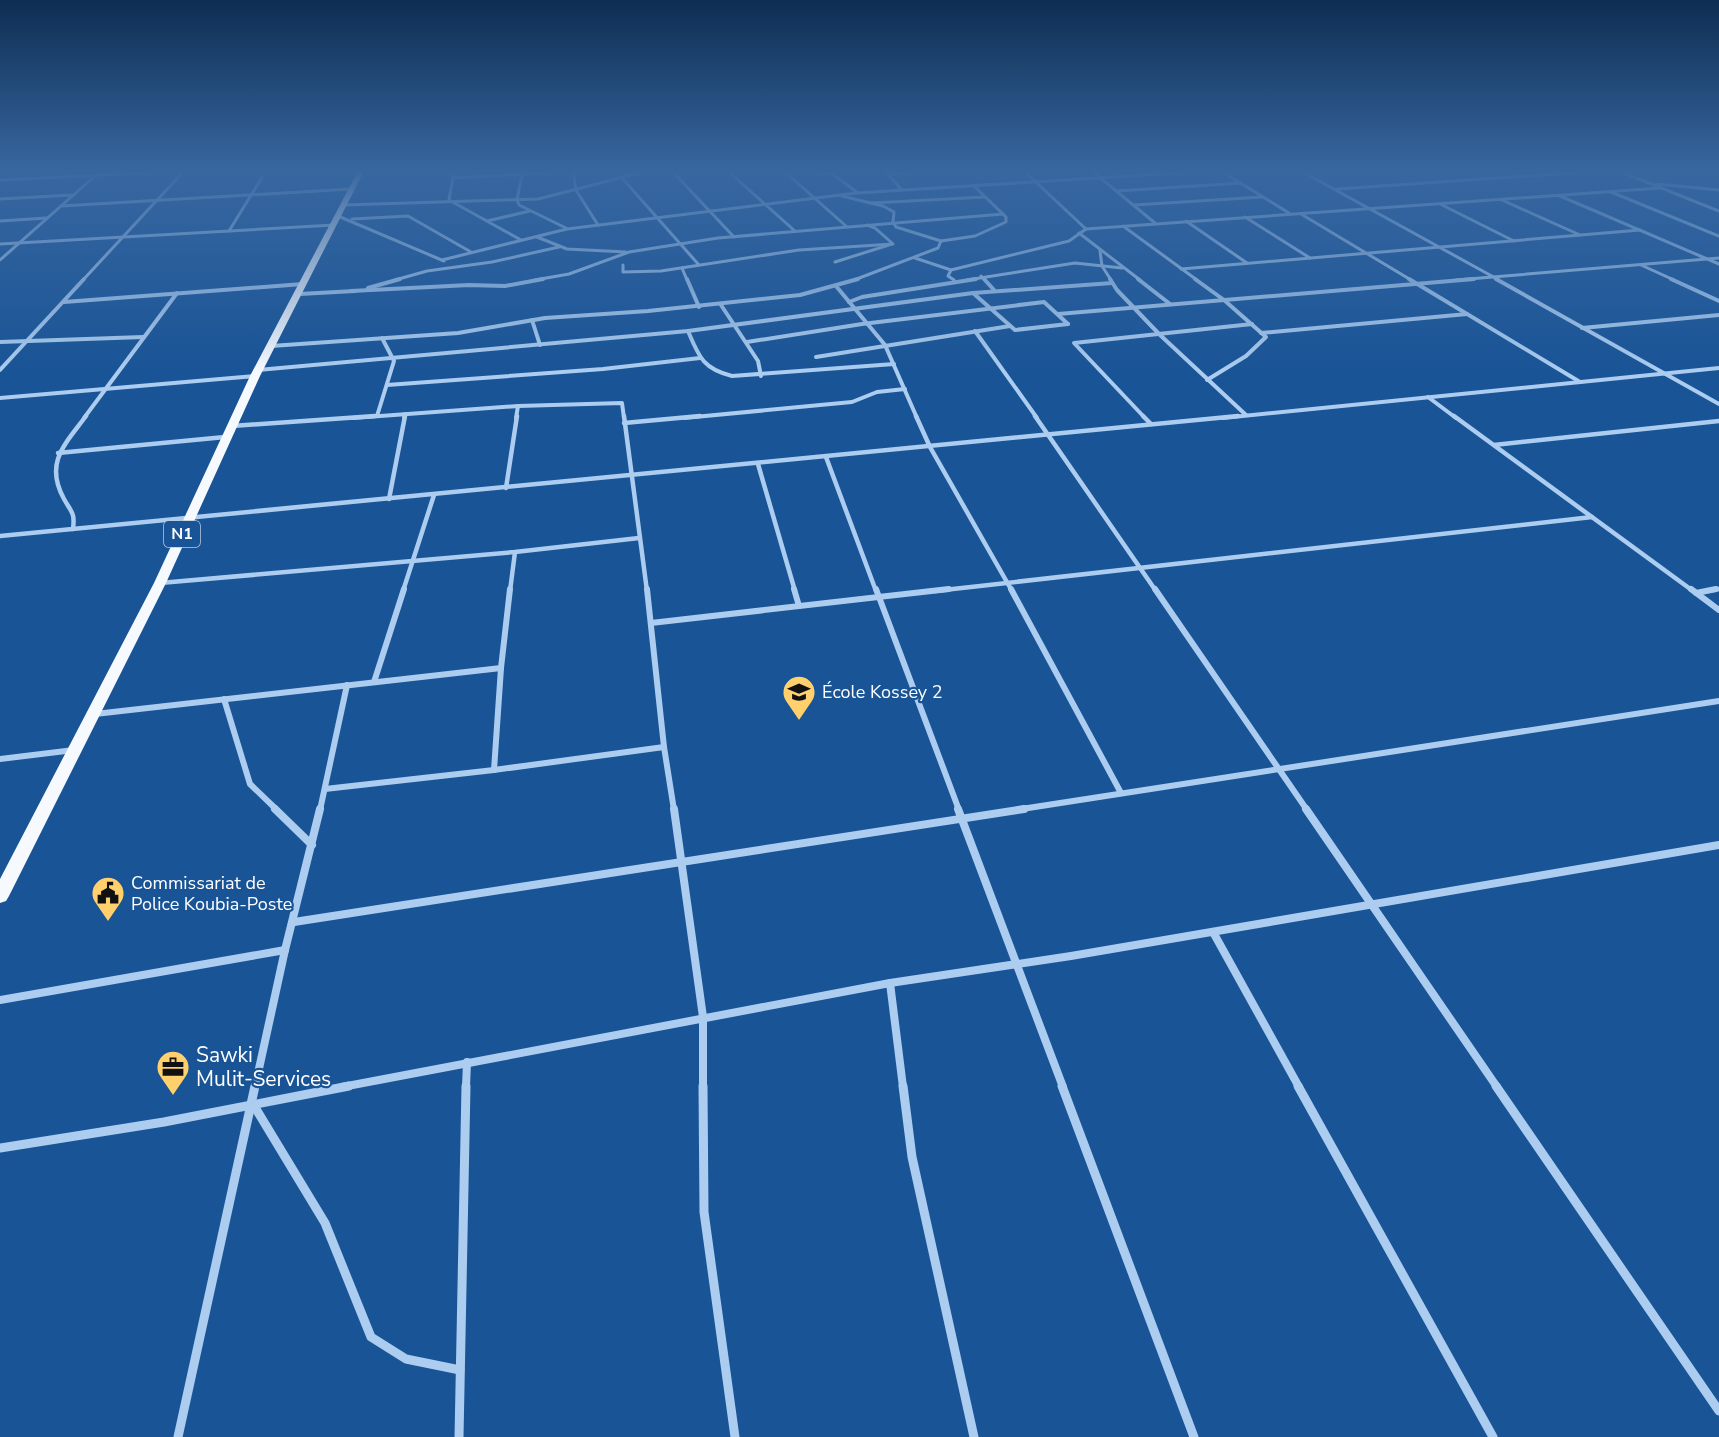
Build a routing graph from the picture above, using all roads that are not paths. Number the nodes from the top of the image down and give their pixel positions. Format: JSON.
{"nodes":[{"id":1,"x":25,"y":238,"type":"edge"},
{"id":2,"x":105,"y":238,"type":"edge"},
{"id":3,"x":123,"y":238,"type":"edge"},
{"id":4,"x":329,"y":238,"type":"edge"},
{"id":5,"x":392,"y":238,"type":"edge"},
{"id":6,"x":447,"y":238,"type":"edge"},
{"id":7,"x":518,"y":238,"type":"edge"},
{"id":8,"x":528,"y":238,"type":"edge"},
{"id":9,"x":540,"y":238,"type":"edge"},
{"id":10,"x":675,"y":238,"type":"edge"},
{"id":11,"x":726,"y":238,"type":"edge"},
{"id":12,"x":887,"y":238,"type":"edge"},
{"id":13,"x":932,"y":238,"type":"edge"},
{"id":14,"x":970,"y":238,"type":"edge"},
{"id":15,"x":1073,"y":238,"type":"edge"},
{"id":16,"x":1085,"y":238,"type":"edge"},
{"id":17,"x":1139,"y":238,"type":"edge"},
{"id":18,"x":1211,"y":238,"type":"edge"},
{"id":19,"x":1279,"y":238,"type":"edge"},
{"id":20,"x":1341,"y":238,"type":"edge"},
{"id":21,"x":1423,"y":238,"type":"edge"},
{"id":22,"x":1509,"y":238,"type":"edge"},
{"id":23,"x":1547,"y":238,"type":"edge"},
{"id":24,"x":1658,"y":238,"type":"edge"},
{"id":25,"x":521,"y":240,"type":"junction"},
{"id":26,"x":941,"y":241,"type":"junction"},
{"id":27,"x":1515,"y":241,"type":"junction"},
{"id":28,"x":19,"y":243,"type":"junction"},
{"id":29,"x":893,"y":243,"type":"junction"},
{"id":30,"x":0,"y":244,"type":"edge"},
{"id":31,"x":680,"y":244,"type":"junction"},
{"id":32,"x":1439,"y":247,"type":"junction"},
{"id":33,"x":559,"y":248,"type":"junction"},
{"id":34,"x":1100,"y":251,"type":"junction"},
{"id":35,"x":471,"y":252,"type":"junction"},
{"id":36,"x":629,"y":252,"type":"junction"},
{"id":37,"x":1366,"y":253,"type":"junction"},
{"id":38,"x":915,"y":258,"type":"junction"},
{"id":39,"x":1311,"y":258,"type":"junction"},
{"id":40,"x":1719,"y":258,"type":"edge"},
{"id":41,"x":1706,"y":259,"type":"junction"},
{"id":42,"x":0,"y":260,"type":"edge"},
{"id":43,"x":442,"y":260,"type":"junction"},
{"id":44,"x":835,"y":262,"type":"dead end"},
{"id":45,"x":1248,"y":263,"type":"junction"},
{"id":46,"x":1639,"y":264,"type":"junction"},
{"id":47,"x":1719,"y":264,"type":"edge"},
{"id":48,"x":623,"y":265,"type":"dead end"},
{"id":49,"x":699,"y":265,"type":"junction"},
{"id":50,"x":460,"y":266,"type":"junction"},
{"id":51,"x":1102,"y":266,"type":"junction"},
{"id":52,"x":682,"y":268,"type":"junction"},
{"id":53,"x":1122,"y":268,"type":"junction"},
{"id":54,"x":1181,"y":269,"type":"junction"},
{"id":55,"x":951,"y":270,"type":"junction"},
{"id":56,"x":981,"y":276,"type":"junction"},
{"id":57,"x":1491,"y":277,"type":"junction"},
{"id":58,"x":954,"y":280,"type":"junction"},
{"id":59,"x":1112,"y":283,"type":"junction"},
{"id":60,"x":1416,"y":283,"type":"junction"},
{"id":61,"x":836,"y":286,"type":"junction"},
{"id":62,"x":301,"y":289,"type":"junction"},
{"id":63,"x":351,"y":291,"type":"junction"},
{"id":64,"x":995,"y":291,"type":"junction"},
{"id":65,"x":177,"y":293,"type":"junction"},
{"id":66,"x":973,"y":293,"type":"junction"},
{"id":67,"x":1224,"y":300,"type":"junction"},
{"id":68,"x":1719,"y":301,"type":"edge"},
{"id":69,"x":63,"y":302,"type":"junction"},
{"id":70,"x":849,"y":302,"type":"junction"},
{"id":71,"x":1170,"y":304,"type":"junction"},
{"id":72,"x":721,"y":305,"type":"junction"},
{"id":73,"x":699,"y":307,"type":"junction"},
{"id":74,"x":1134,"y":307,"type":"junction"},
{"id":75,"x":990,"y":308,"type":"junction"},
{"id":76,"x":856,"y":310,"type":"junction"},
{"id":77,"x":1058,"y":314,"type":"junction"},
{"id":78,"x":1468,"y":314,"type":"junction"},
{"id":79,"x":1719,"y":315,"type":"edge"},
{"id":80,"x":532,"y":320,"type":"junction"},
{"id":81,"x":867,"y":324,"type":"junction"},
{"id":82,"x":1252,"y":324,"type":"junction"},
{"id":83,"x":734,"y":326,"type":"junction"},
{"id":84,"x":1010,"y":326,"type":"junction"},
{"id":85,"x":1582,"y":328,"type":"junction"},
{"id":86,"x":688,"y":331,"type":"junction"},
{"id":87,"x":975,"y":331,"type":"junction"},
{"id":88,"x":1261,"y":333,"type":"junction"},
{"id":89,"x":1159,"y":334,"type":"junction"},
{"id":90,"x":142,"y":337,"type":"junction"},
{"id":91,"x":382,"y":338,"type":"junction"},
{"id":92,"x":28,"y":340,"type":"junction"},
{"id":93,"x":0,"y":342,"type":"edge"},
{"id":94,"x":747,"y":342,"type":"junction"},
{"id":95,"x":540,"y":345,"type":"junction"},
{"id":96,"x":885,"y":345,"type":"junction"},
{"id":97,"x":271,"y":346,"type":"junction"},
{"id":98,"x":816,"y":357,"type":"dead end"},
{"id":99,"x":700,"y":358,"type":"junction"},
{"id":100,"x":394,"y":359,"type":"junction"},
{"id":101,"x":894,"y":364,"type":"junction"},
{"id":102,"x":1719,"y":368,"type":"edge"},
{"id":103,"x":0,"y":370,"type":"edge"},
{"id":104,"x":257,"y":373,"type":"junction"},
{"id":105,"x":1665,"y":374,"type":"junction"},
{"id":106,"x":761,"y":375,"type":"junction"},
{"id":107,"x":1207,"y":380,"type":"junction"},
{"id":108,"x":1581,"y":382,"type":"junction"},
{"id":109,"x":387,"y":385,"type":"junction"},
{"id":110,"x":905,"y":389,"type":"junction"},
{"id":111,"x":103,"y":390,"type":"junction"},
{"id":112,"x":1428,"y":397,"type":"junction"},
{"id":113,"x":0,"y":398,"type":"edge"},
{"id":114,"x":1719,"y":404,"type":"edge"},
{"id":115,"x":518,"y":406,"type":"junction"},
{"id":116,"x":405,"y":414,"type":"junction"},
{"id":117,"x":1246,"y":415,"type":"junction"},
{"id":118,"x":377,"y":416,"type":"junction"},
{"id":119,"x":1719,"y":421,"type":"edge"},
{"id":120,"x":624,"y":423,"type":"junction"},
{"id":121,"x":1151,"y":424,"type":"junction"},
{"id":122,"x":229,"y":432,"type":"junction"},
{"id":123,"x":1049,"y":435,"type":"junction"},
{"id":124,"x":1493,"y":445,"type":"junction"},
{"id":125,"x":930,"y":447,"type":"junction"},
{"id":126,"x":58,"y":453,"type":"junction"},
{"id":127,"x":826,"y":458,"type":"junction"},
{"id":128,"x":758,"y":464,"type":"junction"},
{"id":129,"x":631,"y":477,"type":"junction"},
{"id":130,"x":506,"y":488,"type":"junction"},
{"id":131,"x":434,"y":495,"type":"junction"},
{"id":132,"x":389,"y":499,"type":"junction"},
{"id":133,"x":190,"y":518,"type":"junction"},
{"id":134,"x":1592,"y":518,"type":"junction"},
{"id":135,"x":73,"y":529,"type":"junction"},
{"id":136,"x":0,"y":537,"type":"edge"},
{"id":137,"x":639,"y":538,"type":"junction"},
{"id":138,"x":515,"y":552,"type":"junction"},
{"id":139,"x":413,"y":561,"type":"junction"},
{"id":140,"x":1140,"y":568,"type":"junction"},
{"id":141,"x":160,"y":583,"type":"junction"},
{"id":142,"x":1008,"y":583,"type":"junction"},
{"id":143,"x":1719,"y":589,"type":"edge"},
{"id":144,"x":1695,"y":593,"type":"junction"},
{"id":145,"x":879,"y":597,"type":"junction"},
{"id":146,"x":799,"y":606,"type":"junction"},
{"id":147,"x":1719,"y":610,"type":"edge"},
{"id":148,"x":651,"y":623,"type":"junction"},
{"id":149,"x":501,"y":668,"type":"junction"},
{"id":150,"x":374,"y":682,"type":"junction"},
{"id":151,"x":347,"y":685,"type":"junction"},
{"id":152,"x":224,"y":699,"type":"junction"},
{"id":153,"x":1719,"y":701,"type":"edge"},
{"id":154,"x":94,"y":714,"type":"junction"},
{"id":155,"x":664,"y":747,"type":"junction"},
{"id":156,"x":75,"y":750,"type":"junction"},
{"id":157,"x":0,"y":759,"type":"edge"},
{"id":158,"x":1278,"y":769,"type":"junction"},
{"id":159,"x":494,"y":770,"type":"junction"},
{"id":160,"x":325,"y":789,"type":"junction"},
{"id":161,"x":1121,"y":793,"type":"junction"},
{"id":162,"x":961,"y":818,"type":"junction"},
{"id":163,"x":312,"y":845,"type":"junction"},
{"id":164,"x":1719,"y":845,"type":"edge"},
{"id":165,"x":682,"y":860,"type":"junction"},
{"id":166,"x":0,"y":896,"type":"edge"},
{"id":167,"x":1370,"y":905,"type":"junction"},
{"id":168,"x":294,"y":922,"type":"junction"},
{"id":169,"x":1212,"y":932,"type":"junction"},
{"id":170,"x":285,"y":950,"type":"junction"},
{"id":171,"x":1017,"y":965,"type":"junction"},
{"id":172,"x":890,"y":983,"type":"junction"},
{"id":173,"x":0,"y":1000,"type":"edge"},
{"id":174,"x":703,"y":1017,"type":"junction"},
{"id":175,"x":467,"y":1062,"type":"junction"},
{"id":176,"x":253,"y":1104,"type":"junction"},
{"id":177,"x":0,"y":1148,"type":"edge"},
{"id":178,"x":460,"y":1370,"type":"junction"},
{"id":179,"x":1719,"y":1411,"type":"edge"},
{"id":180,"x":178,"y":1437,"type":"edge"},
{"id":181,"x":459,"y":1437,"type":"edge"},
{"id":182,"x":735,"y":1437,"type":"edge"},
{"id":183,"x":974,"y":1437,"type":"edge"},
{"id":184,"x":1194,"y":1437,"type":"edge"},
{"id":185,"x":1493,"y":1437,"type":"edge"}],
"edges":[{"from":1,"to":28,"type":"street"},
{"from":2,"to":28,"type":"street"},
{"from":3,"to":69,"type":"street"},
{"from":4,"to":62,"type":"main road","number":"N1"},
{"from":5,"to":43,"type":"street"},
{"from":6,"to":35,"type":"street"},
{"from":7,"to":25,"type":"street"},
{"from":8,"to":25,"type":"street"},
{"from":9,"to":33,"type":"street"},
{"from":10,"to":31,"type":"street"},
{"from":11,"to":31,"type":"street"},
{"from":12,"to":29,"type":"street"},
{"from":13,"to":26,"type":"street"},
{"from":14,"to":26,"type":"street"},
{"from":15,"to":55,"type":"street"},
{"from":16,"to":34,"type":"street"},
{"from":17,"to":54,"type":"street"},
{"from":18,"to":45,"type":"street"},
{"from":19,"to":39,"type":"street"},
{"from":20,"to":37,"type":"street"},
{"from":21,"to":32,"type":"street"},
{"from":22,"to":27,"type":"street"},
{"from":23,"to":27,"type":"street"},
{"from":24,"to":41,"type":"street"},
{"from":25,"to":35,"type":"street"},
{"from":26,"to":38,"type":"street"},
{"from":27,"to":32,"type":"street"},
{"from":28,"to":30,"type":"street"},
{"from":28,"to":42,"type":"street"},
{"from":29,"to":44,"type":"street"},
{"from":29,"to":49,"type":"street"},
{"from":31,"to":36,"type":"street"},
{"from":31,"to":49,"type":"street"},
{"from":32,"to":37,"type":"street"},
{"from":32,"to":57,"type":"street"},
{"from":33,"to":36,"type":"street"},
{"from":33,"to":50,"type":"street"},
{"from":34,"to":51,"type":"street"},
{"from":34,"to":53,"type":"street"},
{"from":35,"to":43,"type":"street"},
{"from":36,"to":63,"type":"street"},
{"from":37,"to":39,"type":"street"},
{"from":37,"to":60,"type":"street"},
{"from":38,"to":55,"type":"street"},
{"from":38,"to":61,"type":"street"},
{"from":39,"to":45,"type":"street"},
{"from":40,"to":41,"type":"street"},
{"from":41,"to":46,"type":"street"},
{"from":41,"to":47,"type":"street"},
{"from":43,"to":50,"type":"street"},
{"from":45,"to":54,"type":"street"},
{"from":46,"to":57,"type":"street"},
{"from":46,"to":68,"type":"street"},
{"from":48,"to":52,"type":"street"},
{"from":49,"to":52,"type":"street"},
{"from":50,"to":63,"type":"street"},
{"from":51,"to":53,"type":"street"},
{"from":51,"to":56,"type":"street"},
{"from":51,"to":59,"type":"street"},
{"from":52,"to":73,"type":"street"},
{"from":53,"to":71,"type":"street"},
{"from":54,"to":67,"type":"street"},
{"from":55,"to":58,"type":"street"},
{"from":56,"to":58,"type":"street"},
{"from":56,"to":64,"type":"street"},
{"from":57,"to":60,"type":"street"},
{"from":57,"to":85,"type":"street"},
{"from":58,"to":70,"type":"street"},
{"from":59,"to":64,"type":"street"},
{"from":59,"to":74,"type":"street"},
{"from":60,"to":67,"type":"street"},
{"from":60,"to":78,"type":"street"},
{"from":61,"to":70,"type":"street"},
{"from":61,"to":72,"type":"street"},
{"from":62,"to":63,"type":"street"},
{"from":62,"to":65,"type":"street"},
{"from":62,"to":97,"type":"main road","number":"N1"},
{"from":64,"to":66,"type":"street"},
{"from":65,"to":69,"type":"street"},
{"from":65,"to":90,"type":"street"},
{"from":66,"to":75,"type":"street"},
{"from":66,"to":76,"type":"street"},
{"from":67,"to":71,"type":"street"},
{"from":67,"to":82,"type":"street"},
{"from":69,"to":92,"type":"street"},
{"from":70,"to":76,"type":"street"},
{"from":71,"to":74,"type":"street"},
{"from":72,"to":73,"type":"street"},
{"from":72,"to":83,"type":"street"},
{"from":73,"to":80,"type":"street"},
{"from":74,"to":77,"type":"street"},
{"from":74,"to":89,"type":"street"},
{"from":75,"to":77,"type":"street"},
{"from":75,"to":81,"type":"street"},
{"from":75,"to":84,"type":"street"},
{"from":76,"to":81,"type":"street"},
{"from":76,"to":83,"type":"street"},
{"from":77,"to":84,"type":"street"},
{"from":78,"to":88,"type":"street"},
{"from":78,"to":108,"type":"street"},
{"from":79,"to":85,"type":"street"},
{"from":80,"to":91,"type":"street"},
{"from":80,"to":95,"type":"street"},
{"from":81,"to":94,"type":"street"},
{"from":81,"to":96,"type":"street"},
{"from":82,"to":88,"type":"street"},
{"from":82,"to":89,"type":"street"},
{"from":83,"to":86,"type":"street"},
{"from":83,"to":94,"type":"street"},
{"from":84,"to":87,"type":"street"},
{"from":85,"to":105,"type":"street"},
{"from":86,"to":95,"type":"street"},
{"from":86,"to":99,"type":"street"},
{"from":87,"to":96,"type":"street"},
{"from":87,"to":123,"type":"street"},
{"from":88,"to":107,"type":"street"},
{"from":89,"to":107,"type":"street"},
{"from":89,"to":121,"type":"street"},
{"from":90,"to":92,"type":"street"},
{"from":90,"to":111,"type":"street"},
{"from":91,"to":97,"type":"street"},
{"from":91,"to":100,"type":"street"},
{"from":92,"to":93,"type":"street"},
{"from":92,"to":103,"type":"street"},
{"from":94,"to":106,"type":"street"},
{"from":95,"to":100,"type":"street"},
{"from":96,"to":98,"type":"street"},
{"from":96,"to":101,"type":"street"},
{"from":97,"to":104,"type":"main road","number":"N1"},
{"from":99,"to":106,"type":"street"},
{"from":99,"to":109,"type":"street"},
{"from":100,"to":104,"type":"street"},
{"from":100,"to":109,"type":"street"},
{"from":101,"to":106,"type":"street"},
{"from":101,"to":110,"type":"street"},
{"from":102,"to":105,"type":"street"},
{"from":104,"to":111,"type":"street"},
{"from":104,"to":122,"type":"main road","number":"N1"},
{"from":105,"to":108,"type":"street"},
{"from":105,"to":114,"type":"street"},
{"from":107,"to":117,"type":"street"},
{"from":108,"to":112,"type":"street"},
{"from":109,"to":118,"type":"street"},
{"from":110,"to":120,"type":"street"},
{"from":110,"to":125,"type":"street"},
{"from":111,"to":113,"type":"street"},
{"from":111,"to":126,"type":"street"},
{"from":112,"to":117,"type":"street"},
{"from":112,"to":124,"type":"street"},
{"from":115,"to":116,"type":"street"},
{"from":115,"to":120,"type":"street"},
{"from":115,"to":130,"type":"street"},
{"from":116,"to":118,"type":"street"},
{"from":116,"to":132,"type":"street"},
{"from":117,"to":121,"type":"street"},
{"from":118,"to":122,"type":"street"},
{"from":119,"to":124,"type":"street"},
{"from":120,"to":129,"type":"street"},
{"from":121,"to":123,"type":"street"},
{"from":122,"to":126,"type":"street"},
{"from":122,"to":133,"type":"main road","number":"N1"},
{"from":123,"to":125,"type":"street"},
{"from":123,"to":140,"type":"street"},
{"from":124,"to":134,"type":"street"},
{"from":125,"to":127,"type":"street"},
{"from":125,"to":142,"type":"street"},
{"from":126,"to":135,"type":"street"},
{"from":127,"to":128,"type":"street"},
{"from":127,"to":145,"type":"street"},
{"from":128,"to":129,"type":"street"},
{"from":128,"to":146,"type":"street"},
{"from":129,"to":130,"type":"street"},
{"from":129,"to":137,"type":"street"},
{"from":130,"to":131,"type":"street"},
{"from":131,"to":132,"type":"street"},
{"from":131,"to":139,"type":"street"},
{"from":132,"to":133,"type":"street"},
{"from":133,"to":135,"type":"street"},
{"from":133,"to":141,"type":"main road","number":"N1"},
{"from":134,"to":140,"type":"street"},
{"from":134,"to":144,"type":"street"},
{"from":135,"to":136,"type":"street"},
{"from":137,"to":138,"type":"street"},
{"from":137,"to":148,"type":"street"},
{"from":138,"to":139,"type":"street"},
{"from":138,"to":149,"type":"street"},
{"from":139,"to":141,"type":"street"},
{"from":139,"to":150,"type":"street"},
{"from":140,"to":142,"type":"street"},
{"from":140,"to":158,"type":"street"},
{"from":141,"to":154,"type":"main road","number":"N1"},
{"from":142,"to":145,"type":"street"},
{"from":142,"to":161,"type":"street"},
{"from":143,"to":144,"type":"street"},
{"from":144,"to":147,"type":"street"},
{"from":145,"to":146,"type":"street"},
{"from":145,"to":162,"type":"street"},
{"from":146,"to":148,"type":"street"},
{"from":148,"to":155,"type":"street"},
{"from":149,"to":150,"type":"street"},
{"from":149,"to":159,"type":"street"},
{"from":150,"to":151,"type":"street"},
{"from":151,"to":152,"type":"street"},
{"from":151,"to":160,"type":"street"},
{"from":152,"to":154,"type":"street"},
{"from":152,"to":163,"type":"street"},
{"from":153,"to":158,"type":"street"},
{"from":154,"to":156,"type":"main road","number":"N1"},
{"from":155,"to":159,"type":"street"},
{"from":155,"to":165,"type":"street"},
{"from":156,"to":157,"type":"street"},
{"from":156,"to":166,"type":"main road","number":"N1"},
{"from":158,"to":161,"type":"street"},
{"from":158,"to":167,"type":"street"},
{"from":159,"to":160,"type":"street"},
{"from":160,"to":163,"type":"street"},
{"from":161,"to":162,"type":"street"},
{"from":162,"to":165,"type":"street"},
{"from":162,"to":171,"type":"street"},
{"from":163,"to":168,"type":"street"},
{"from":164,"to":167,"type":"street"},
{"from":165,"to":168,"type":"street"},
{"from":165,"to":174,"type":"street"},
{"from":167,"to":169,"type":"street"},
{"from":167,"to":179,"type":"street"},
{"from":168,"to":170,"type":"street"},
{"from":169,"to":171,"type":"street"},
{"from":169,"to":185,"type":"street"},
{"from":170,"to":173,"type":"street"},
{"from":170,"to":176,"type":"street"},
{"from":171,"to":172,"type":"street"},
{"from":171,"to":184,"type":"street"},
{"from":172,"to":174,"type":"street"},
{"from":172,"to":183,"type":"street"},
{"from":174,"to":175,"type":"street"},
{"from":174,"to":182,"type":"street"},
{"from":175,"to":176,"type":"street"},
{"from":175,"to":178,"type":"street"},
{"from":176,"to":177,"type":"street"},
{"from":176,"to":178,"type":"street"},
{"from":176,"to":180,"type":"street"},
{"from":178,"to":181,"type":"street"}]}
